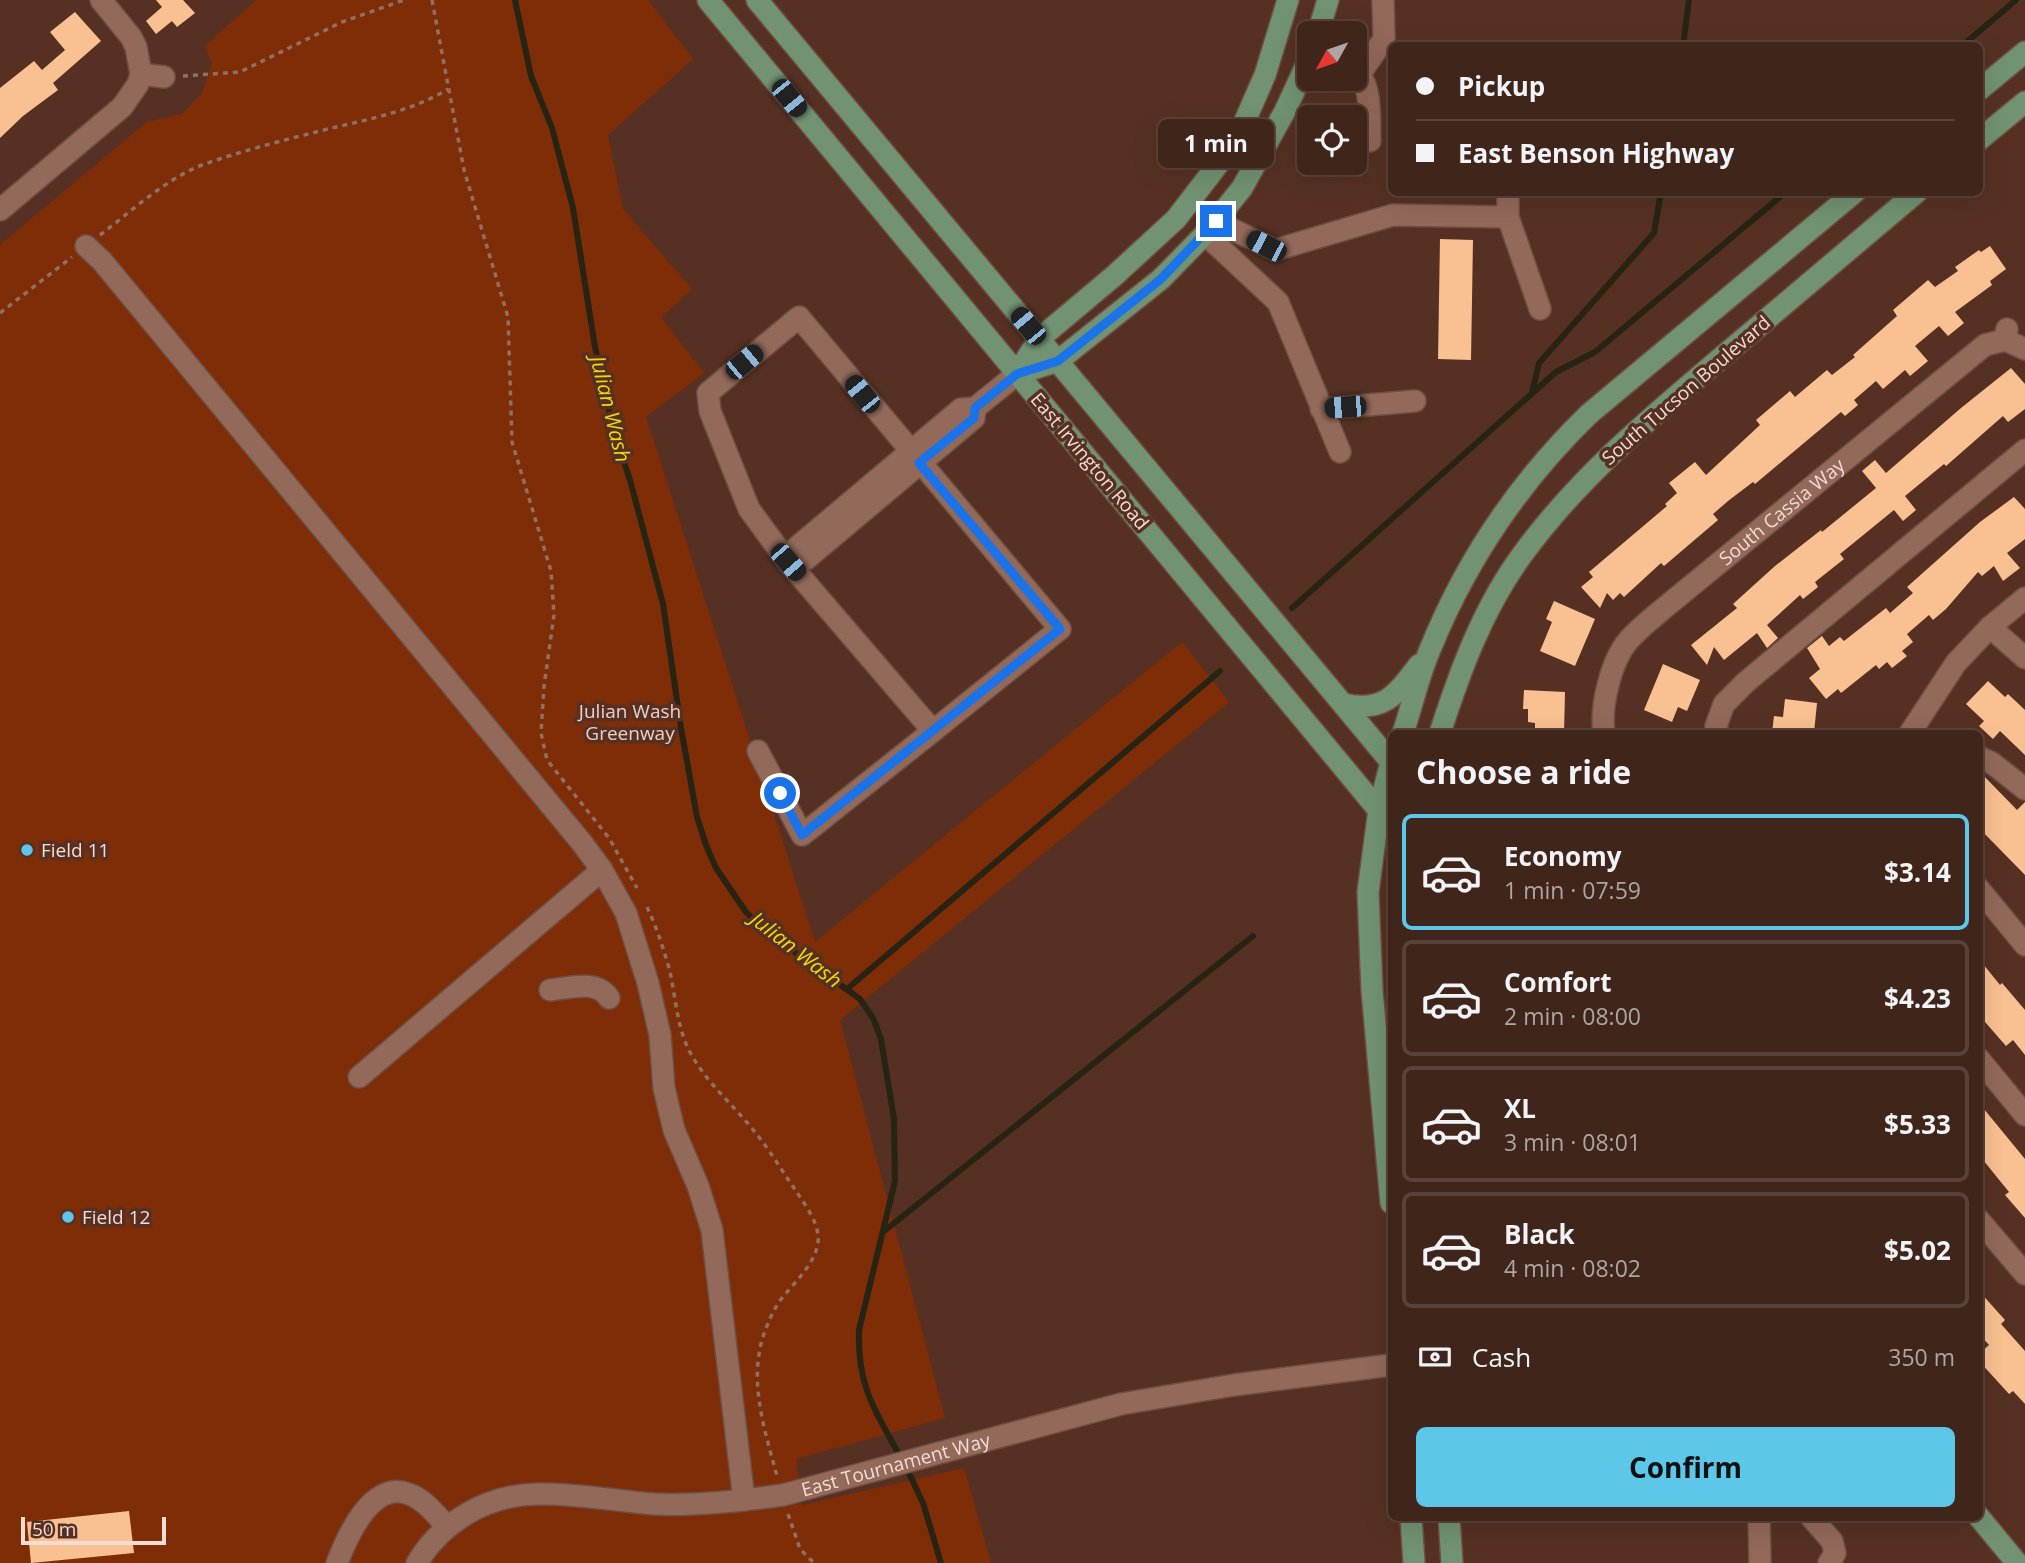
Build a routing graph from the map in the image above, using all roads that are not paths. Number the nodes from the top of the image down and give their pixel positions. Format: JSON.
{"nodes":[{"id":1,"x":101,"y":0,"type":"edge"},
{"id":2,"x":708,"y":0,"type":"edge"},
{"id":3,"x":757,"y":0,"type":"edge"},
{"id":4,"x":1288,"y":0,"type":"edge"},
{"id":5,"x":1328,"y":0,"type":"edge"},
{"id":6,"x":1383,"y":0,"type":"edge"},
{"id":7,"x":1322,"y":21,"type":"edge"},
{"id":8,"x":2025,"y":52,"type":"edge"},
{"id":9,"x":1367,"y":60,"type":"edge"},
{"id":10,"x":141,"y":75,"type":"junction"},
{"id":11,"x":164,"y":77,"type":"road end"},
{"id":12,"x":1297,"y":84,"type":"edge"},
{"id":13,"x":1983,"y":87,"type":"edge"},
{"id":14,"x":1367,"y":91,"type":"edge"},
{"id":15,"x":2025,"y":102,"type":"edge"},
{"id":16,"x":1983,"y":138,"type":"edge"},
{"id":17,"x":1370,"y":141,"type":"dead end"},
{"id":18,"x":1508,"y":196,"type":"edge"},
{"id":19,"x":1850,"y":196,"type":"edge"},
{"id":20,"x":1912,"y":196,"type":"edge"},
{"id":21,"x":0,"y":210,"type":"edge"},
{"id":22,"x":1508,"y":217,"type":"junction"},
{"id":23,"x":1210,"y":228,"type":"junction"},
{"id":24,"x":86,"y":246,"type":"road end"},
{"id":25,"x":1540,"y":309,"type":"dead end"},
{"id":26,"x":1039,"y":338,"type":"junction"},
{"id":27,"x":2012,"y":339,"type":"edge"},
{"id":28,"x":1058,"y":361,"type":"junction"},
{"id":29,"x":1017,"y":374,"type":"junction"},
{"id":30,"x":1415,"y":401,"type":"dead end"},
{"id":31,"x":1321,"y":409,"type":"junction"},
{"id":32,"x":2025,"y":450,"type":"edge"},
{"id":33,"x":1340,"y":452,"type":"dead end"},
{"id":34,"x":915,"y":458,"type":"junction"},
{"id":35,"x":788,"y":562,"type":"junction"},
{"id":36,"x":2025,"y":598,"type":"edge"},
{"id":37,"x":1990,"y":627,"type":"junction"},
{"id":38,"x":1429,"y":652,"type":"junction"},
{"id":39,"x":2025,"y":658,"type":"edge"},
{"id":40,"x":1343,"y":704,"type":"junction"},
{"id":41,"x":1404,"y":730,"type":"edge"},
{"id":42,"x":1441,"y":730,"type":"edge"},
{"id":43,"x":1603,"y":730,"type":"edge"},
{"id":44,"x":1717,"y":730,"type":"edge"},
{"id":45,"x":1915,"y":730,"type":"edge"},
{"id":46,"x":933,"y":731,"type":"junction"},
{"id":47,"x":758,"y":751,"type":"dead end"},
{"id":48,"x":1388,"y":758,"type":"edge"},
{"id":49,"x":1983,"y":759,"type":"edge"},
{"id":50,"x":2025,"y":789,"type":"edge"},
{"id":51,"x":1388,"y":790,"type":"edge"},
{"id":52,"x":1385,"y":817,"type":"edge"},
{"id":53,"x":602,"y":870,"type":"junction"},
{"id":54,"x":1983,"y":894,"type":"edge"},
{"id":55,"x":2025,"y":944,"type":"edge"},
{"id":56,"x":550,"y":990,"type":"dead end"},
{"id":57,"x":609,"y":998,"type":"dead end"},
{"id":58,"x":1983,"y":1064,"type":"edge"},
{"id":59,"x":359,"y":1077,"type":"dead end"},
{"id":60,"x":2025,"y":1115,"type":"edge"},
{"id":61,"x":1388,"y":1167,"type":"edge"},
{"id":62,"x":1983,"y":1225,"type":"edge"},
{"id":63,"x":2025,"y":1274,"type":"edge"},
{"id":64,"x":1388,"y":1365,"type":"edge"},
{"id":65,"x":744,"y":1500,"type":"junction"},
{"id":66,"x":1411,"y":1521,"type":"edge"},
{"id":67,"x":1449,"y":1521,"type":"edge"},
{"id":68,"x":1759,"y":1521,"type":"edge"},
{"id":69,"x":1814,"y":1521,"type":"edge"},
{"id":70,"x":1982,"y":1521,"type":"edge"},
{"id":71,"x":447,"y":1526,"type":"junction"},
{"id":72,"x":2010,"y":1561,"type":"edge"},
{"id":73,"x":337,"y":1563,"type":"edge"},
{"id":74,"x":418,"y":1563,"type":"edge"},
{"id":75,"x":1414,"y":1563,"type":"edge"},
{"id":76,"x":1452,"y":1563,"type":"edge"},
{"id":77,"x":1760,"y":1563,"type":"edge"},
{"id":78,"x":1829,"y":1563,"type":"edge"}],
"edges":[{"from":1,"to":10,"type":"street"},
{"from":2,"to":29,"type":"main road","name":"East Irvington Road"},
{"from":3,"to":26,"type":"main road","name":"East Irvington Road"},
{"from":4,"to":26,"type":"main road"},
{"from":5,"to":7,"type":"main road"},
{"from":6,"to":9,"type":"street"},
{"from":8,"to":13,"type":"main road"},
{"from":10,"to":11,"type":"street"},
{"from":10,"to":21,"type":"street"},
{"from":12,"to":23,"type":"main road"},
{"from":14,"to":17,"type":"street"},
{"from":15,"to":16,"type":"main road"},
{"from":18,"to":22,"type":"street"},
{"from":19,"to":38,"type":"main road"},
{"from":20,"to":42,"type":"main road","name":"South Tucson Boulevard"},
{"from":22,"to":23,"type":"street"},
{"from":22,"to":25,"type":"street"},
{"from":23,"to":28,"type":"main road"},
{"from":23,"to":31,"type":"street"},
{"from":24,"to":53,"type":"street"},
{"from":26,"to":28,"type":"main road","name":"East Irvington Road"},
{"from":26,"to":29,"type":"main road"},
{"from":27,"to":43,"type":"street","name":"South Cassia Way"},
{"from":28,"to":29,"type":"main road"},
{"from":28,"to":40,"type":"main road","name":"East Irvington Road"},
{"from":29,"to":34,"type":"street"},
{"from":29,"to":52,"type":"main road","name":"East Irvington Road"},
{"from":30,"to":31,"type":"street"},
{"from":31,"to":33,"type":"street"},
{"from":32,"to":44,"type":"street"},
{"from":34,"to":35,"type":"street"},
{"from":34,"to":35,"type":"street"},
{"from":34,"to":46,"type":"street"},
{"from":35,"to":46,"type":"street"},
{"from":36,"to":37,"type":"street"},
{"from":37,"to":39,"type":"street"},
{"from":37,"to":45,"type":"street"},
{"from":38,"to":40,"type":"main road"},
{"from":38,"to":41,"type":"main road"},
{"from":40,"to":48,"type":"main road","name":"East Irvington Road"},
{"from":46,"to":47,"type":"street"},
{"from":49,"to":50,"type":"street"},
{"from":51,"to":52,"type":"main road"},
{"from":52,"to":61,"type":"main road"},
{"from":53,"to":59,"type":"street"},
{"from":53,"to":65,"type":"street"},
{"from":54,"to":55,"type":"street"},
{"from":56,"to":57,"type":"street"},
{"from":58,"to":60,"type":"street"},
{"from":62,"to":63,"type":"street"},
{"from":64,"to":65,"type":"street","name":"East Tournament Way"},
{"from":65,"to":71,"type":"street","name":"East Tournament Way"},
{"from":66,"to":75,"type":"main road"},
{"from":67,"to":76,"type":"main road"},
{"from":68,"to":77,"type":"street"},
{"from":69,"to":78,"type":"street"},
{"from":70,"to":72,"type":"main road"},
{"from":71,"to":73,"type":"street"},
{"from":71,"to":74,"type":"street","name":"East Tournament Way"}]}
